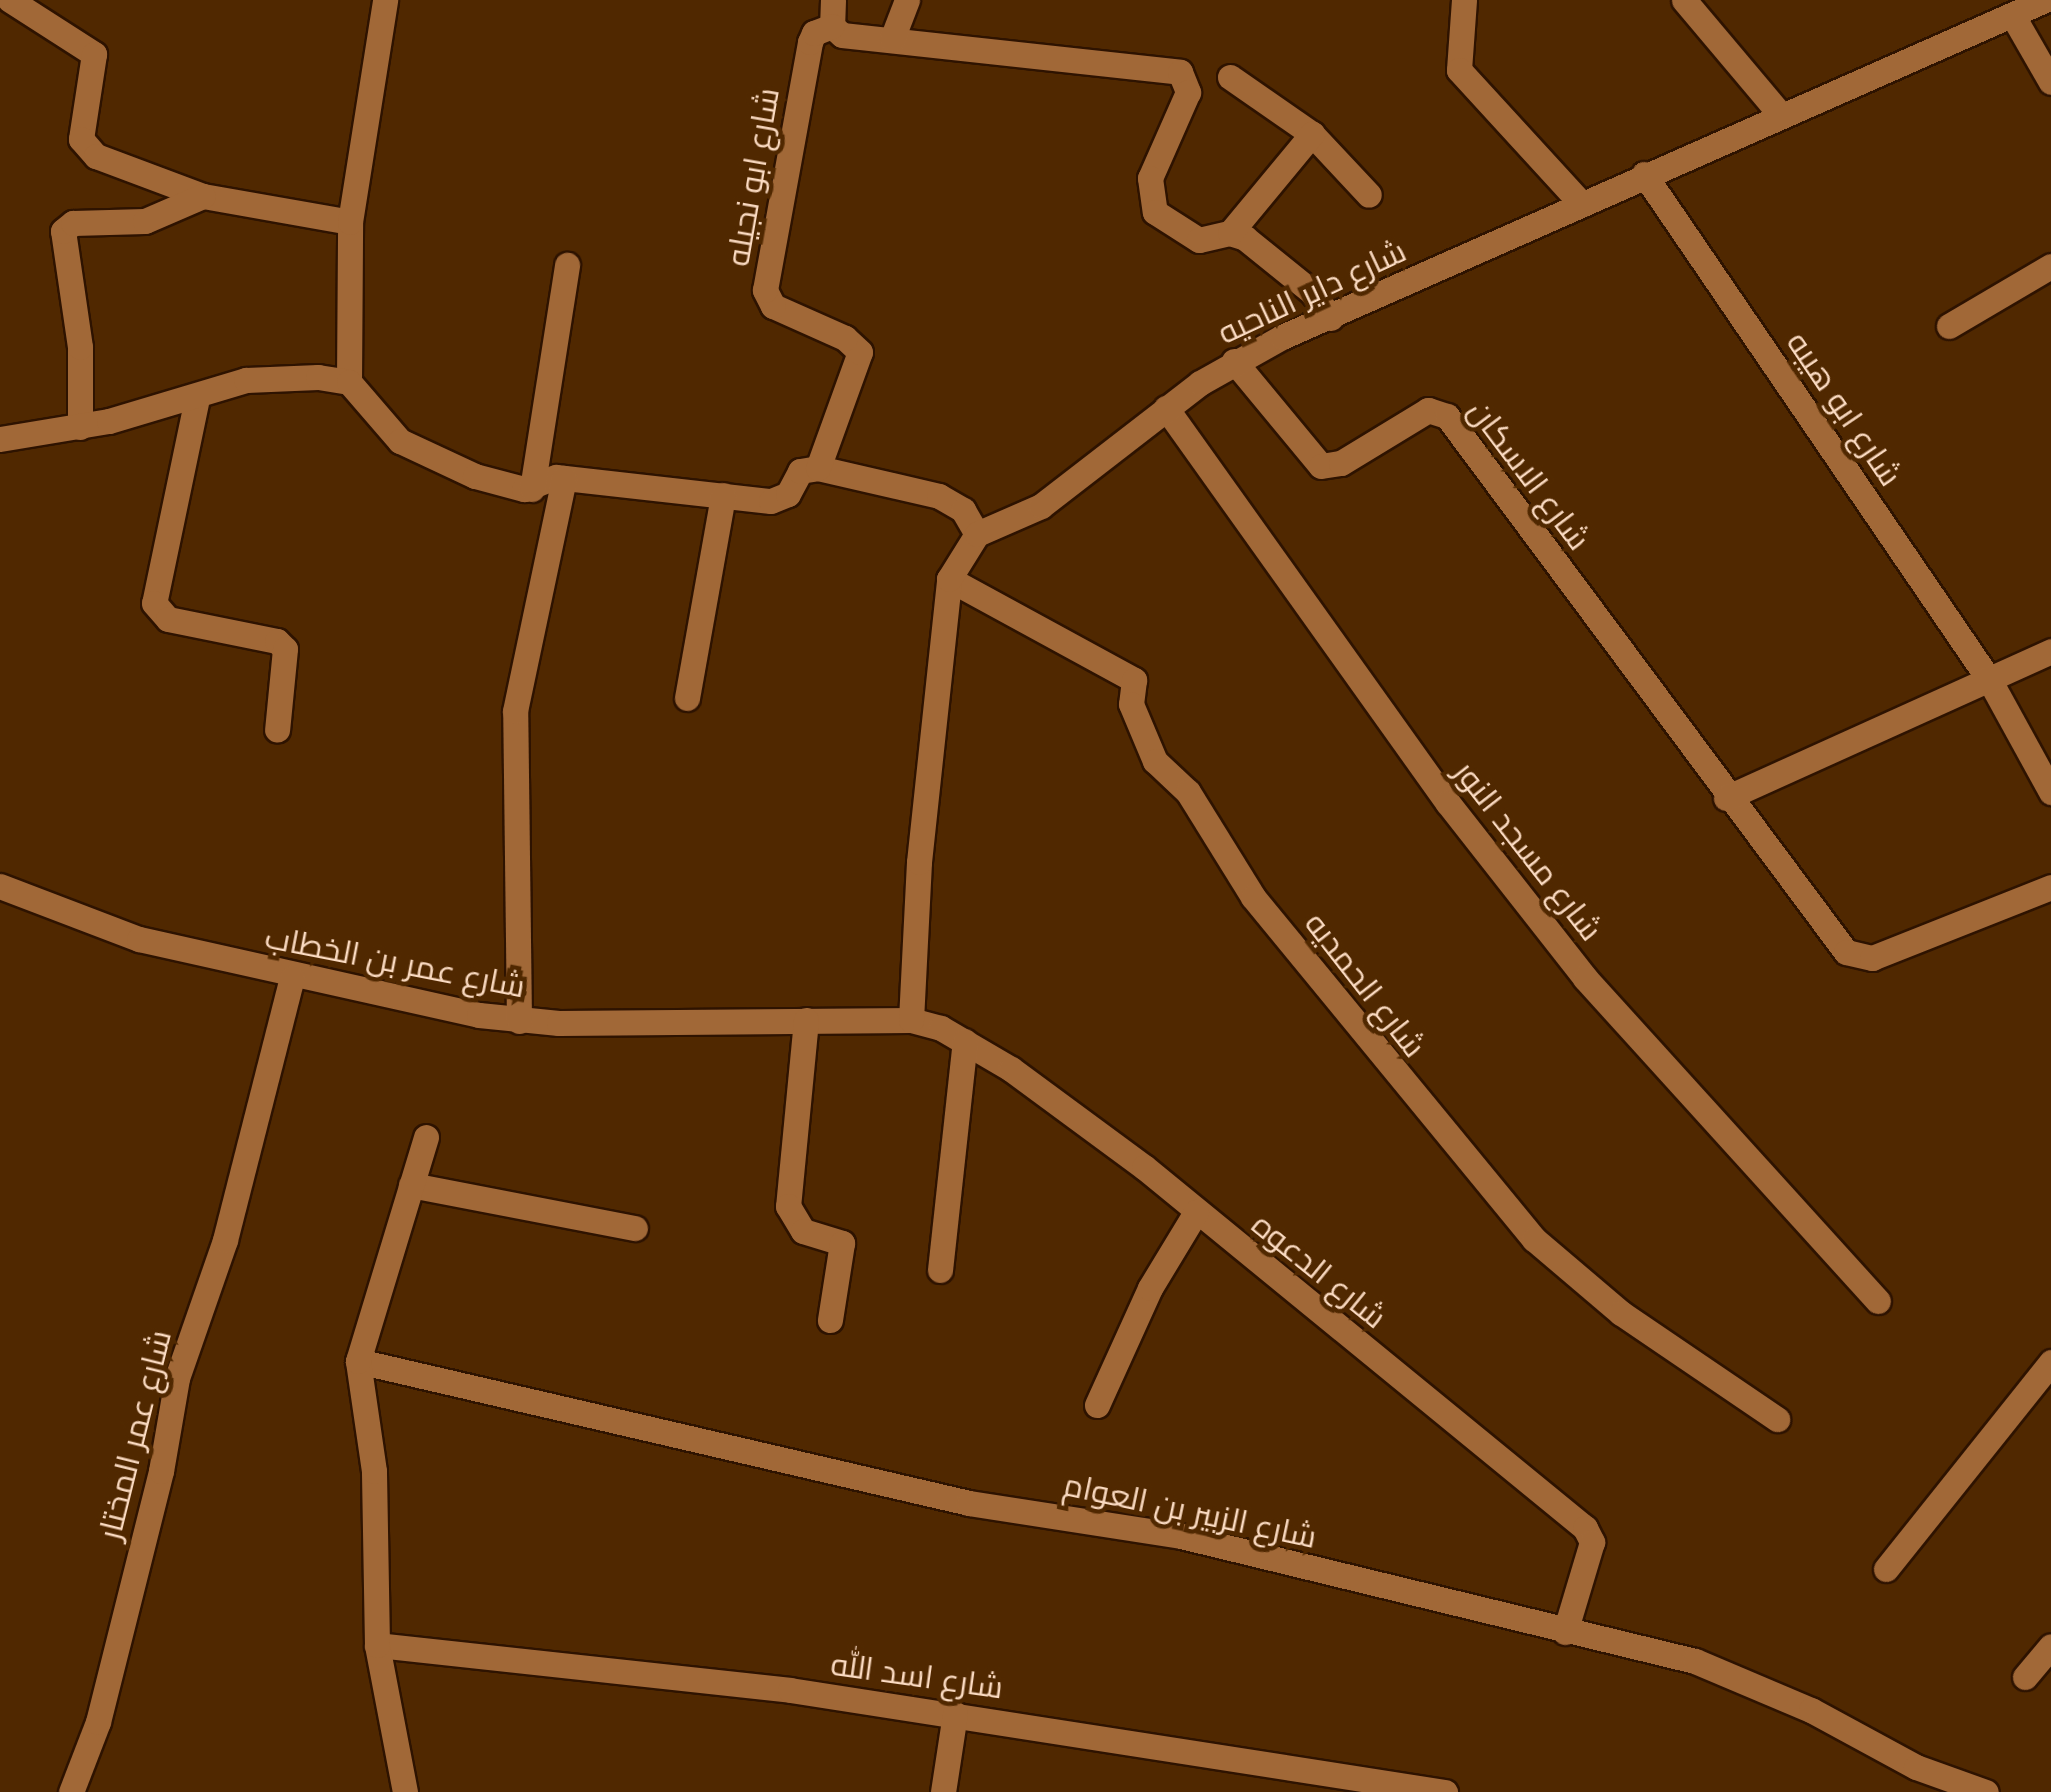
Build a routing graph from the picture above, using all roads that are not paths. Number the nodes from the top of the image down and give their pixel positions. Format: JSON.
{"nodes":[{"id":1,"x":10,"y":0,"type":"edge"},
{"id":2,"x":384,"y":0,"type":"edge"},
{"id":3,"x":833,"y":0,"type":"edge"},
{"id":4,"x":908,"y":0,"type":"edge"},
{"id":5,"x":1464,"y":0,"type":"edge"},
{"id":6,"x":1684,"y":0,"type":"edge"},
{"id":7,"x":2045,"y":0,"type":"edge"},
{"id":8,"x":2013,"y":16,"type":"junction"},
{"id":9,"x":832,"y":26,"type":"junction"},
{"id":10,"x":892,"y":39,"type":"junction"},
{"id":11,"x":1230,"y":77,"type":"dead end"},
{"id":12,"x":2051,"y":82,"type":"edge"},
{"id":13,"x":1779,"y":113,"type":"junction"},
{"id":14,"x":1312,"y":134,"type":"junction"},
{"id":15,"x":1644,"y":174,"type":"junction"},
{"id":16,"x":1369,"y":194,"type":"dead end"},
{"id":17,"x":203,"y":196,"type":"junction"},
{"id":18,"x":1582,"y":204,"type":"junction"},
{"id":19,"x":350,"y":222,"type":"junction"},
{"id":20,"x":1230,"y":233,"type":"junction"},
{"id":21,"x":567,"y":265,"type":"dead end"},
{"id":22,"x":2051,"y":266,"type":"edge"},
{"id":23,"x":1331,"y":318,"type":"junction"},
{"id":24,"x":1949,"y":326,"type":"dead end"},
{"id":25,"x":1234,"y":361,"type":"junction"},
{"id":26,"x":349,"y":382,"type":"junction"},
{"id":27,"x":198,"y":398,"type":"junction"},
{"id":28,"x":1166,"y":408,"type":"junction"},
{"id":29,"x":80,"y":427,"type":"junction"},
{"id":30,"x":0,"y":439,"type":"edge"},
{"id":31,"x":818,"y":468,"type":"junction"},
{"id":32,"x":564,"y":478,"type":"junction"},
{"id":33,"x":532,"y":489,"type":"junction"},
{"id":34,"x":723,"y":496,"type":"junction"},
{"id":35,"x":977,"y":534,"type":"junction"},
{"id":36,"x":950,"y":579,"type":"junction"},
{"id":37,"x":2051,"y":651,"type":"edge"},
{"id":38,"x":1990,"y":682,"type":"junction"},
{"id":39,"x":687,"y":698,"type":"dead end"},
{"id":40,"x":277,"y":730,"type":"dead end"},
{"id":41,"x":2051,"y":792,"type":"edge"},
{"id":42,"x":1726,"y":798,"type":"junction"},
{"id":43,"x":0,"y":886,"type":"edge"},
{"id":44,"x":2051,"y":887,"type":"edge"},
{"id":45,"x":292,"y":978,"type":"junction"},
{"id":46,"x":806,"y":1020,"type":"junction"},
{"id":47,"x":911,"y":1020,"type":"junction"},
{"id":48,"x":519,"y":1021,"type":"junction"},
{"id":49,"x":965,"y":1041,"type":"junction"},
{"id":50,"x":426,"y":1136,"type":"dead end"},
{"id":51,"x":410,"y":1185,"type":"junction"},
{"id":52,"x":1196,"y":1212,"type":"junction"},
{"id":53,"x":635,"y":1228,"type":"dead end"},
{"id":54,"x":940,"y":1270,"type":"dead end"},
{"id":55,"x":1878,"y":1301,"type":"dead end"},
{"id":56,"x":830,"y":1320,"type":"dead end"},
{"id":57,"x":358,"y":1362,"type":"junction"},
{"id":58,"x":2051,"y":1362,"type":"edge"},
{"id":59,"x":1096,"y":1405,"type":"dead end"},
{"id":60,"x":1777,"y":1419,"type":"dead end"},
{"id":61,"x":1886,"y":1569,"type":"dead end"},
{"id":62,"x":1566,"y":1632,"type":"junction"},
{"id":63,"x":376,"y":1645,"type":"junction"},
{"id":64,"x":2051,"y":1646,"type":"edge"},
{"id":65,"x":2025,"y":1678,"type":"dead end"},
{"id":66,"x":954,"y":1714,"type":"junction"},
{"id":67,"x":71,"y":1792,"type":"edge"},
{"id":68,"x":405,"y":1792,"type":"edge"},
{"id":69,"x":943,"y":1792,"type":"edge"},
{"id":70,"x":1446,"y":1792,"type":"edge"},
{"id":71,"x":1986,"y":1792,"type":"edge"}],
"edges":[{"from":1,"to":17,"type":"street"},
{"from":2,"to":19,"type":"street"},
{"from":3,"to":9,"type":"street"},
{"from":4,"to":10,"type":"street"},
{"from":5,"to":18,"type":"street"},
{"from":6,"to":13,"type":"street"},
{"from":7,"to":8,"type":"street","name":"شارع داير الناحيه"},
{"from":8,"to":12,"type":"street"},
{"from":8,"to":13,"type":"street","name":"شارع داير الناحيه"},
{"from":9,"to":10,"type":"street"},
{"from":9,"to":31,"type":"street","name":"شارع ابو نجيله"},
{"from":10,"to":20,"type":"street"},
{"from":11,"to":14,"type":"street"},
{"from":13,"to":15,"type":"street","name":"شارع داير الناحيه"},
{"from":14,"to":16,"type":"street"},
{"from":14,"to":20,"type":"street"},
{"from":15,"to":18,"type":"street","name":"شارع داير الناحيه"},
{"from":15,"to":38,"type":"street","name":"شارع ابو هيبه"},
{"from":17,"to":19,"type":"street"},
{"from":17,"to":29,"type":"street"},
{"from":18,"to":23,"type":"street","name":"شارع داير الناحيه"},
{"from":19,"to":26,"type":"street"},
{"from":20,"to":23,"type":"street"},
{"from":21,"to":33,"type":"street"},
{"from":22,"to":24,"type":"street"},
{"from":23,"to":25,"type":"street","name":"شارع داير الناحيه"},
{"from":25,"to":28,"type":"street","name":"شارع داير الناحيه"},
{"from":25,"to":42,"type":"street","name":"شارع الاسكان"},
{"from":26,"to":27,"type":"street"},
{"from":26,"to":33,"type":"street"},
{"from":27,"to":29,"type":"street"},
{"from":27,"to":40,"type":"street"},
{"from":28,"to":35,"type":"street","name":"شارع داير الناحيه"},
{"from":28,"to":55,"type":"street","name":"شارع مسجد النور"},
{"from":29,"to":30,"type":"street"},
{"from":31,"to":34,"type":"street"},
{"from":31,"to":35,"type":"street"},
{"from":32,"to":33,"type":"street"},
{"from":32,"to":34,"type":"street"},
{"from":32,"to":48,"type":"street"},
{"from":34,"to":39,"type":"street"},
{"from":35,"to":36,"type":"street"},
{"from":36,"to":47,"type":"street"},
{"from":36,"to":60,"type":"street","name":"شارع الحمديه"},
{"from":37,"to":38,"type":"street"},
{"from":38,"to":41,"type":"street"},
{"from":38,"to":42,"type":"street"},
{"from":42,"to":44,"type":"street","name":"شارع الاسكان"},
{"from":43,"to":45,"type":"street","name":"شارع عمر بن الخطاب"},
{"from":45,"to":48,"type":"street","name":"شارع عمر بن الخطاب"},
{"from":45,"to":67,"type":"street","name":"شارع عمر المختار"},
{"from":46,"to":47,"type":"street","name":"شارع عمر بن الخطاب"},
{"from":46,"to":48,"type":"street","name":"شارع عمر بن الخطاب"},
{"from":46,"to":56,"type":"street"},
{"from":47,"to":49,"type":"street","name":"شارع الدعوه"},
{"from":49,"to":52,"type":"street","name":"شارع الدعوه"},
{"from":49,"to":54,"type":"street"},
{"from":50,"to":51,"type":"street"},
{"from":51,"to":53,"type":"street"},
{"from":51,"to":57,"type":"street"},
{"from":52,"to":59,"type":"street"},
{"from":52,"to":62,"type":"street","name":"شارع الدعوه"},
{"from":57,"to":62,"type":"street","name":"شارع الزبير بن العوام"},
{"from":57,"to":63,"type":"street"},
{"from":58,"to":61,"type":"street"},
{"from":62,"to":71,"type":"street","name":"شارع الزبير بن العوام"},
{"from":63,"to":66,"type":"street","name":"شارع اسد الله"},
{"from":63,"to":68,"type":"street"},
{"from":64,"to":65,"type":"street"},
{"from":66,"to":69,"type":"street"},
{"from":66,"to":70,"type":"street","name":"شارع اسد الله"}]}
